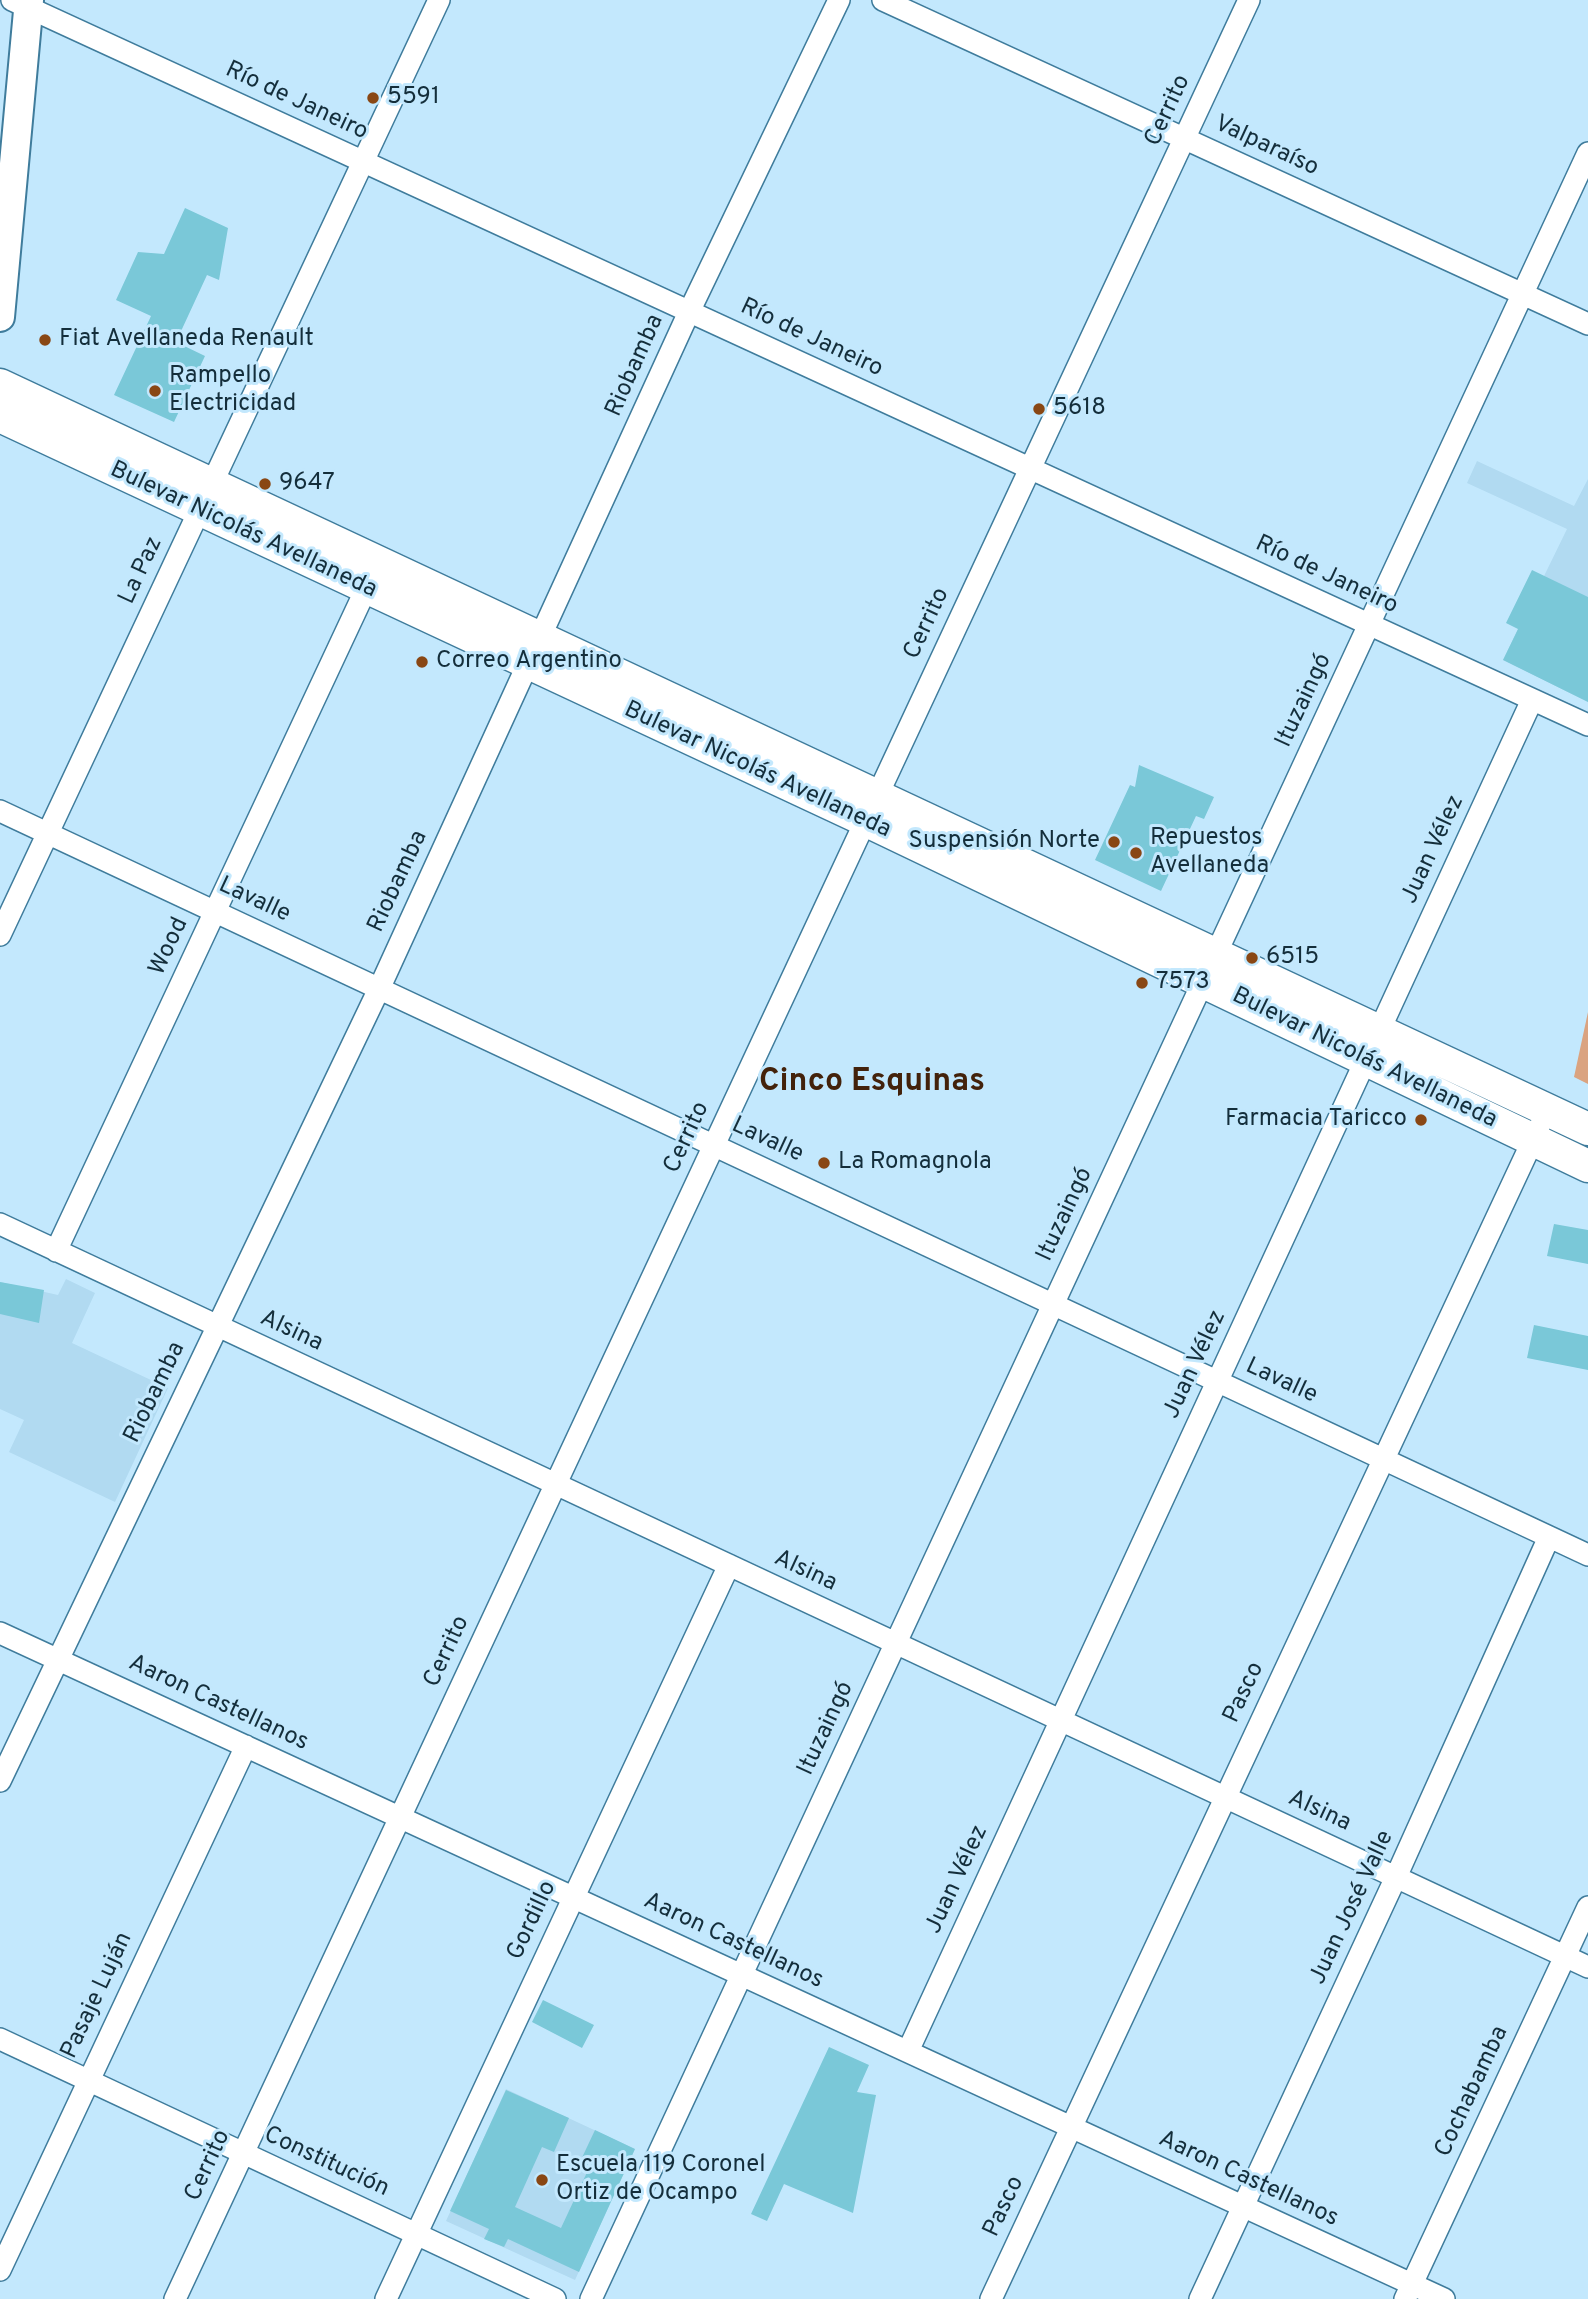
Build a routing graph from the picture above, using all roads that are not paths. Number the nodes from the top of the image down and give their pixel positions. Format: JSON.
{"nodes":[{"id":1,"x":439,"y":0,"type":"edge"},
{"id":2,"x":839,"y":0,"type":"edge"},
{"id":3,"x":883,"y":0,"type":"edge"},
{"id":4,"x":1250,"y":0,"type":"edge"},
{"id":5,"x":23,"y":3,"type":"edge"},
{"id":6,"x":1185,"y":138,"type":"junction"},
{"id":7,"x":1588,"y":153,"type":"edge"},
{"id":8,"x":363,"y":162,"type":"junction"},
{"id":9,"x":1523,"y":294,"type":"junction"},
{"id":10,"x":689,"y":312,"type":"junction"},
{"id":11,"x":0,"y":317,"type":"edge"},
{"id":12,"x":1588,"y":324,"type":"edge"},
{"id":13,"x":0,"y":385,"type":"edge"},
{"id":14,"x":0,"y":416,"type":"edge"},
{"id":15,"x":1030,"y":469,"type":"junction"},
{"id":16,"x":206,"y":497,"type":"junction"},
{"id":17,"x":366,"y":589,"type":"junction"},
{"id":18,"x":1369,"y":625,"type":"junction"},
{"id":19,"x":535,"y":650,"type":"junction"},
{"id":20,"x":1532,"y":700,"type":"junction"},
{"id":21,"x":1588,"y":725,"type":"edge"},
{"id":22,"x":871,"y":807,"type":"junction"},
{"id":23,"x":0,"y":811,"type":"edge"},
{"id":24,"x":48,"y":834,"type":"junction"},
{"id":25,"x":215,"y":912,"type":"junction"},
{"id":26,"x":0,"y":935,"type":"edge"},
{"id":27,"x":1216,"y":954,"type":"junction"},
{"id":28,"x":1203,"y":982,"type":"junction"},
{"id":29,"x":379,"y":989,"type":"junction"},
{"id":30,"x":1379,"y":1031,"type":"junction"},
{"id":31,"x":1366,"y":1060,"type":"junction"},
{"id":32,"x":1547,"y":1110,"type":"junction"},
{"id":33,"x":1588,"y":1129,"type":"edge"},
{"id":34,"x":1533,"y":1140,"type":"junction"},
{"id":35,"x":713,"y":1145,"type":"junction"},
{"id":36,"x":1588,"y":1166,"type":"edge"},
{"id":37,"x":0,"y":1224,"type":"edge"},
{"id":38,"x":57,"y":1251,"type":"junction"},
{"id":39,"x":1053,"y":1304,"type":"junction"},
{"id":40,"x":217,"y":1326,"type":"junction"},
{"id":41,"x":1217,"y":1381,"type":"junction"},
{"id":42,"x":1384,"y":1460,"type":"junction"},
{"id":43,"x":555,"y":1484,"type":"junction"},
{"id":44,"x":1549,"y":1537,"type":"junction"},
{"id":45,"x":1588,"y":1555,"type":"edge"},
{"id":46,"x":729,"y":1565,"type":"junction"},
{"id":47,"x":0,"y":1633,"type":"edge"},
{"id":48,"x":896,"y":1643,"type":"junction"},
{"id":49,"x":58,"y":1659,"type":"junction"},
{"id":50,"x":1061,"y":1720,"type":"junction"},
{"id":51,"x":246,"y":1746,"type":"junction"},
{"id":52,"x":0,"y":1782,"type":"edge"},
{"id":53,"x":1226,"y":1797,"type":"junction"},
{"id":54,"x":400,"y":1817,"type":"junction"},
{"id":55,"x":1396,"y":1877,"type":"junction"},
{"id":56,"x":573,"y":1897,"type":"junction"},
{"id":57,"x":1588,"y":1907,"type":"edge"},
{"id":58,"x":1565,"y":1956,"type":"junction"},
{"id":59,"x":1588,"y":1966,"type":"edge"},
{"id":60,"x":741,"y":1975,"type":"junction"},
{"id":61,"x":0,"y":2039,"type":"edge"},
{"id":62,"x":908,"y":2052,"type":"junction"},
{"id":63,"x":88,"y":2080,"type":"junction"},
{"id":64,"x":1072,"y":2127,"type":"junction"},
{"id":65,"x":244,"y":2153,"type":"junction"},
{"id":66,"x":1243,"y":2206,"type":"junction"},
{"id":67,"x":416,"y":2234,"type":"junction"},
{"id":68,"x":0,"y":2270,"type":"edge"},
{"id":69,"x":1408,"y":2292,"type":"edge"},
{"id":70,"x":175,"y":2299,"type":"edge"},
{"id":71,"x":386,"y":2299,"type":"edge"},
{"id":72,"x":555,"y":2299,"type":"edge"},
{"id":73,"x":591,"y":2299,"type":"edge"},
{"id":74,"x":991,"y":2299,"type":"edge"},
{"id":75,"x":1200,"y":2299,"type":"edge"},
{"id":76,"x":1444,"y":2299,"type":"edge"}],
"edges":[{"from":1,"to":8,"type":"street","name":"La Paz"},
{"from":2,"to":10,"type":"street","name":"Riobamba"},
{"from":3,"to":6,"type":"street","name":"Valparaíso"},
{"from":4,"to":6,"type":"street","name":"Cerrito"},
{"from":5,"to":8,"type":"street","name":"Río de Janeiro"},
{"from":5,"to":11,"type":"main road"},
{"from":6,"to":9,"type":"street","name":"Valparaíso"},
{"from":6,"to":15,"type":"street","name":"Cerrito"},
{"from":7,"to":9,"type":"street","name":"Ituzaingó"},
{"from":8,"to":10,"type":"street","name":"Río de Janeiro"},
{"from":8,"to":16,"type":"street","name":"La Paz"},
{"from":9,"to":12,"type":"street","name":"Valparaíso"},
{"from":9,"to":18,"type":"street","name":"Ituzaingó"},
{"from":10,"to":15,"type":"street","name":"Río de Janeiro"},
{"from":10,"to":19,"type":"street","name":"Riobamba"},
{"from":13,"to":16,"type":"main road","name":"Bulevar Nicolás Avellaneda"},
{"from":14,"to":16,"type":"main road","name":"Bulevar Nicolás Avellaneda"},
{"from":15,"to":18,"type":"street","name":"Río de Janeiro"},
{"from":15,"to":22,"type":"street","name":"Cerrito"},
{"from":16,"to":17,"type":"main road","name":"Bulevar Nicolás Avellaneda"},
{"from":16,"to":19,"type":"main road","name":"Bulevar Nicolás Avellaneda"},
{"from":16,"to":24,"type":"street","name":"La Paz"},
{"from":17,"to":19,"type":"main road","name":"Bulevar Nicolás Avellaneda"},
{"from":17,"to":25,"type":"street","name":"Wood"},
{"from":18,"to":20,"type":"street","name":"Río de Janeiro"},
{"from":18,"to":27,"type":"street","name":"Ituzaingó"},
{"from":19,"to":22,"type":"main road","name":"Bulevar Nicolás Avellaneda"},
{"from":19,"to":29,"type":"street","name":"Riobamba"},
{"from":20,"to":21,"type":"street","name":"Río de Janeiro"},
{"from":20,"to":30,"type":"street","name":"Juan Vélez"},
{"from":22,"to":27,"type":"main road","name":"Bulevar Nicolás Avellaneda"},
{"from":22,"to":28,"type":"main road","name":"Bulevar Nicolás Avellaneda"},
{"from":22,"to":35,"type":"street","name":"Cerrito"},
{"from":23,"to":24,"type":"street","name":"Lavalle"},
{"from":24,"to":25,"type":"street","name":"Lavalle"},
{"from":24,"to":26,"type":"street","name":"La Paz"},
{"from":25,"to":29,"type":"street","name":"Lavalle"},
{"from":25,"to":38,"type":"street","name":"Wood"},
{"from":27,"to":28,"type":"street","name":"Ituzaingó"},
{"from":27,"to":30,"type":"main road","name":"Bulevar Nicolás Avellaneda"},
{"from":28,"to":31,"type":"main road","name":"Bulevar Nicolás Avellaneda"},
{"from":28,"to":39,"type":"street","name":"Ituzaingó"},
{"from":29,"to":35,"type":"street","name":"Lavalle"},
{"from":29,"to":40,"type":"street","name":"Riobamba"},
{"from":30,"to":31,"type":"street","name":"Juan Vélez"},
{"from":30,"to":32,"type":"main road","name":"Bulevar Nicolás Avellaneda"},
{"from":31,"to":34,"type":"main road","name":"Bulevar Nicolás Avellaneda"},
{"from":31,"to":41,"type":"street","name":"Juan Vélez"},
{"from":32,"to":33,"type":"main road","name":"Bulevar Nicolás Avellaneda"},
{"from":32,"to":34,"type":"street","name":"Pasco"},
{"from":34,"to":36,"type":"main road","name":"Bulevar Nicolás Avellaneda"},
{"from":34,"to":42,"type":"street","name":"Pasco"},
{"from":35,"to":39,"type":"street","name":"Lavalle"},
{"from":35,"to":43,"type":"street","name":"Cerrito"},
{"from":37,"to":38,"type":"street","name":"Alsina"},
{"from":38,"to":40,"type":"street","name":"Alsina"},
{"from":39,"to":41,"type":"street","name":"Lavalle"},
{"from":39,"to":48,"type":"street","name":"Ituzaingó"},
{"from":40,"to":43,"type":"street","name":"Alsina"},
{"from":40,"to":49,"type":"street","name":"Riobamba"},
{"from":41,"to":42,"type":"street","name":"Lavalle"},
{"from":41,"to":50,"type":"street","name":"Juan Vélez"},
{"from":42,"to":44,"type":"street","name":"Lavalle"},
{"from":42,"to":53,"type":"street","name":"Pasco"},
{"from":43,"to":46,"type":"street","name":"Alsina"},
{"from":43,"to":54,"type":"street","name":"Cerrito"},
{"from":44,"to":45,"type":"street","name":"Lavalle"},
{"from":44,"to":55,"type":"street","name":"Juan José Valle"},
{"from":46,"to":48,"type":"street","name":"Alsina"},
{"from":46,"to":56,"type":"street","name":"Gordillo"},
{"from":47,"to":49,"type":"street","name":"Aaron Castellanos"},
{"from":48,"to":50,"type":"street","name":"Alsina"},
{"from":48,"to":60,"type":"street","name":"Ituzaingó"},
{"from":49,"to":51,"type":"street","name":"Aaron Castellanos"},
{"from":49,"to":52,"type":"street","name":"Riobamba"},
{"from":50,"to":53,"type":"street","name":"Alsina"},
{"from":50,"to":62,"type":"street","name":"Juan Vélez"},
{"from":51,"to":54,"type":"street","name":"Aaron Castellanos"},
{"from":51,"to":63,"type":"street","name":"Pasaje Luján"},
{"from":53,"to":55,"type":"street","name":"Alsina"},
{"from":53,"to":64,"type":"street","name":"Pasco"},
{"from":54,"to":56,"type":"street","name":"Aaron Castellanos"},
{"from":54,"to":65,"type":"street","name":"Cerrito"},
{"from":55,"to":58,"type":"street","name":"Alsina"},
{"from":55,"to":66,"type":"street","name":"Juan José Valle"},
{"from":56,"to":60,"type":"street","name":"Aaron Castellanos"},
{"from":56,"to":67,"type":"street","name":"Gordillo"},
{"from":57,"to":58,"type":"street","name":"Cochabamba"},
{"from":58,"to":59,"type":"street","name":"Alsina"},
{"from":58,"to":69,"type":"street","name":"Cochabamba"},
{"from":60,"to":62,"type":"street","name":"Aaron Castellanos"},
{"from":60,"to":73,"type":"street","name":"Ituzaingó"},
{"from":61,"to":63,"type":"street","name":"Constitución"},
{"from":62,"to":64,"type":"street","name":"Aaron Castellanos"},
{"from":63,"to":65,"type":"street","name":"Constitución"},
{"from":63,"to":68,"type":"street","name":"Pasaje Luján"},
{"from":64,"to":66,"type":"street","name":"Aaron Castellanos"},
{"from":64,"to":74,"type":"street","name":"Pasco"},
{"from":65,"to":67,"type":"street","name":"Constitución"},
{"from":65,"to":70,"type":"street","name":"Cerrito"},
{"from":66,"to":69,"type":"street","name":"Aaron Castellanos"},
{"from":66,"to":75,"type":"street","name":"Juan José Valle"},
{"from":67,"to":71,"type":"street","name":"Gordillo"},
{"from":67,"to":72,"type":"street","name":"Constitución"},
{"from":69,"to":76,"type":"street","name":"Aaron Castellanos"}]}
